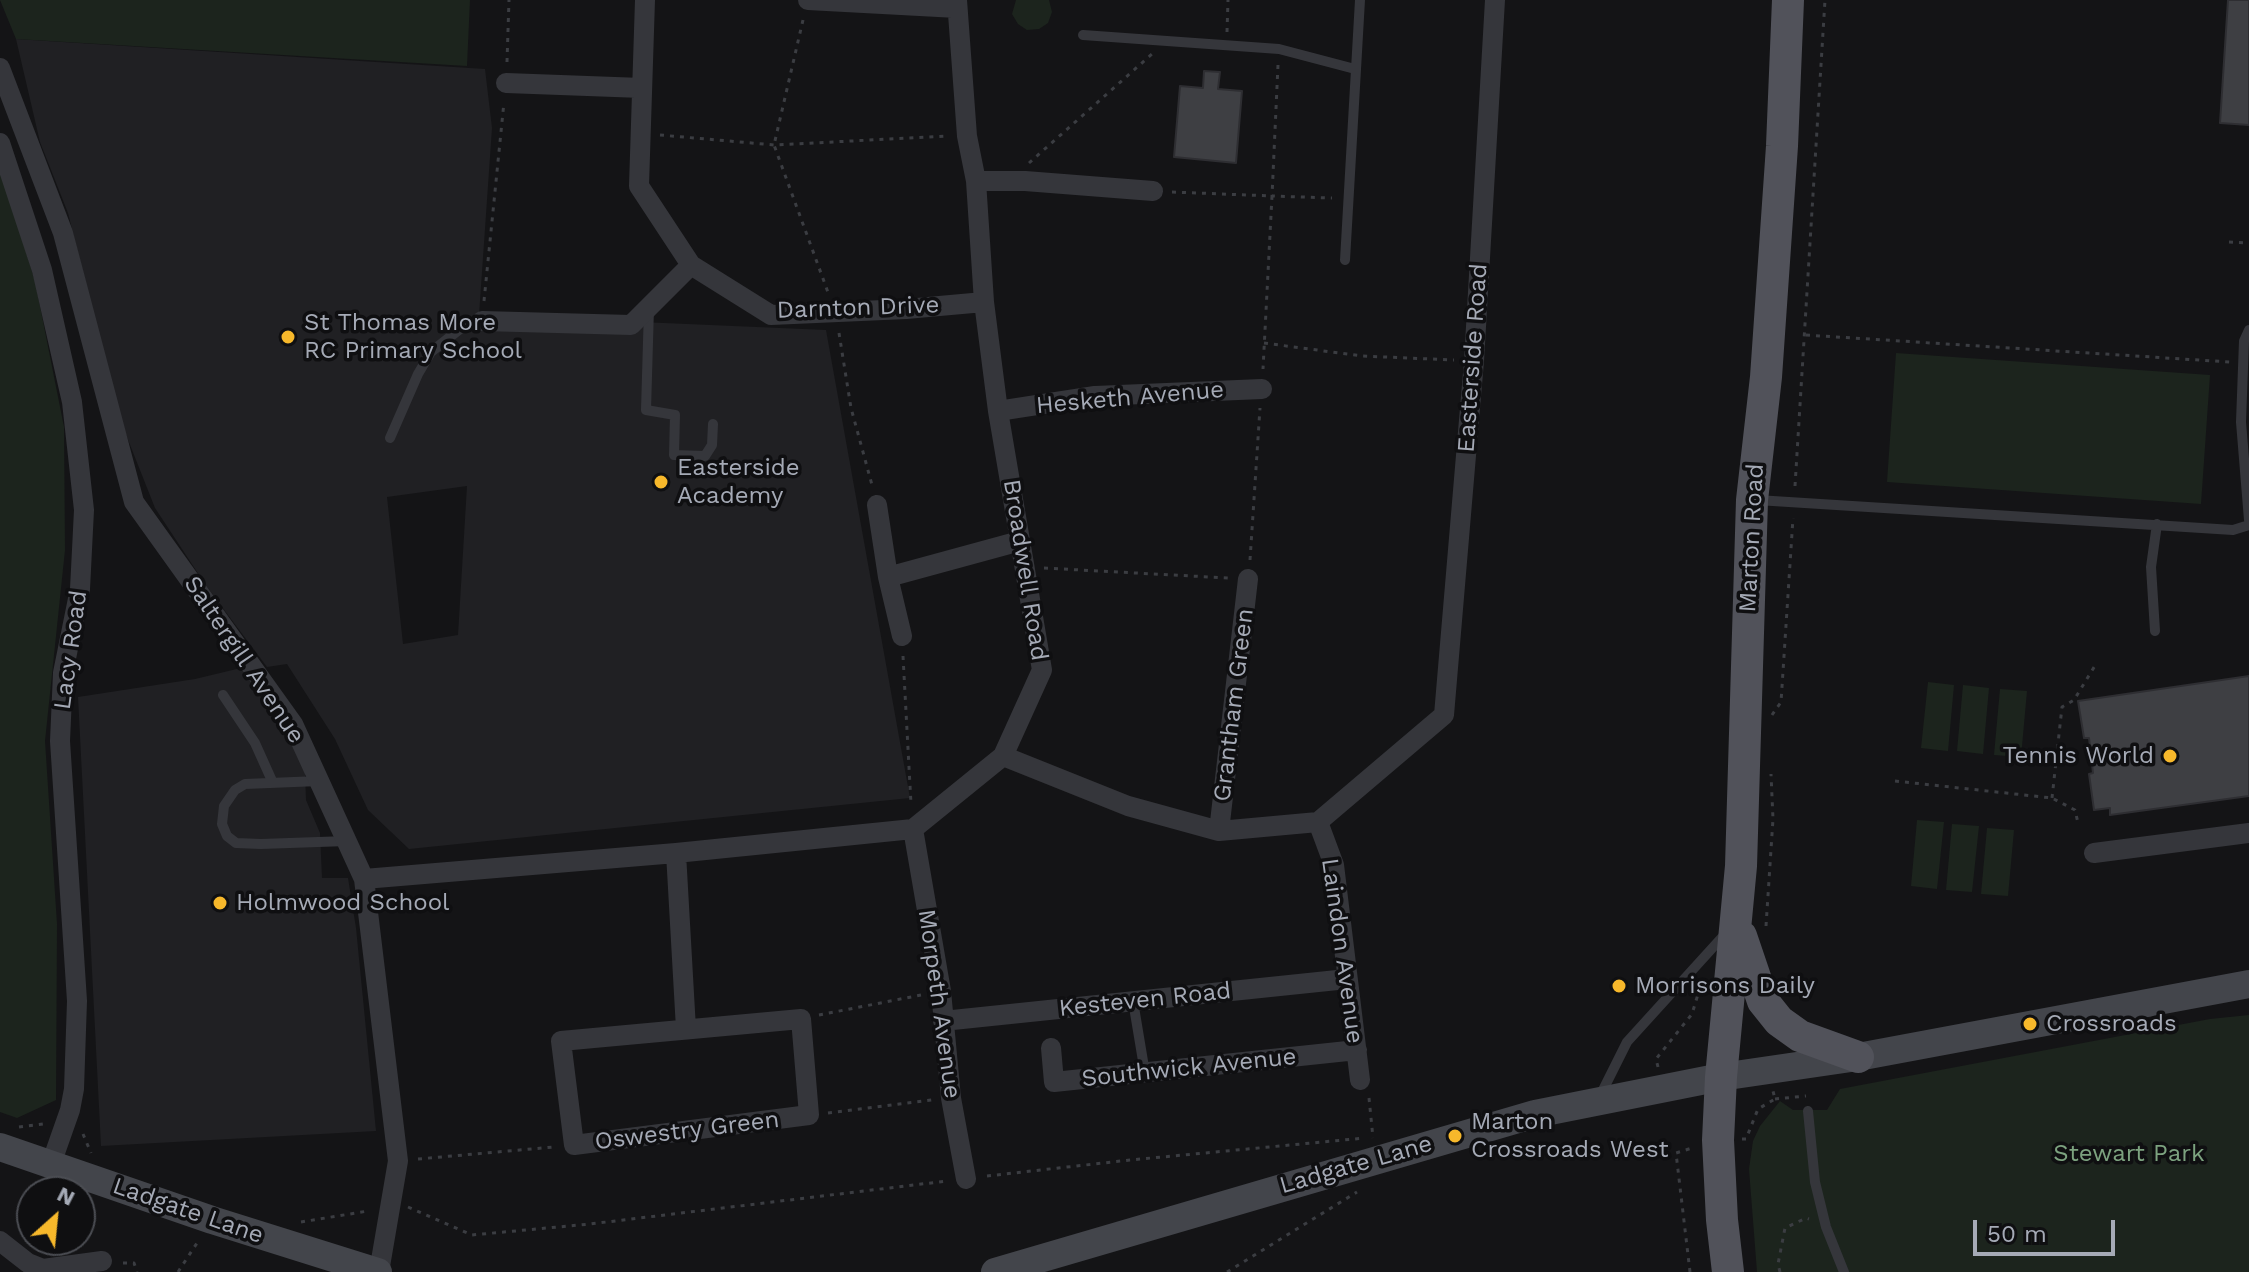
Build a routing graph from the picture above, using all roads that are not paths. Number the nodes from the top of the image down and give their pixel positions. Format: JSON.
{"nodes":[{"id":1,"x":645,"y":0,"type":"edge"},
{"id":2,"x":808,"y":0,"type":"edge"},
{"id":3,"x":1360,"y":0,"type":"edge"},
{"id":4,"x":1495,"y":0,"type":"edge"},
{"id":5,"x":1788,"y":0,"type":"edge"},
{"id":6,"x":957,"y":4,"type":"edge"},
{"id":7,"x":1083,"y":35,"type":"dead end"},
{"id":8,"x":0,"y":68,"type":"edge"},
{"id":9,"x":1355,"y":69,"type":"junction"},
{"id":10,"x":506,"y":83,"type":"road end"},
{"id":11,"x":642,"y":88,"type":"junction"},
{"id":12,"x":0,"y":143,"type":"edge"},
{"id":13,"x":976,"y":181,"type":"junction"},
{"id":14,"x":1153,"y":191,"type":"road end"},
{"id":15,"x":1345,"y":260,"type":"dead end"},
{"id":16,"x":691,"y":265,"type":"junction"},
{"id":17,"x":984,"y":302,"type":"junction"},
{"id":18,"x":649,"y":306,"type":"junction"},
{"id":19,"x":482,"y":321,"type":"joint"},
{"id":20,"x":2249,"y":330,"type":"edge"},
{"id":21,"x":1262,"y":389,"type":"road end"},
{"id":22,"x":998,"y":411,"type":"junction"},
{"id":23,"x":713,"y":424,"type":"dead end"},
{"id":24,"x":390,"y":438,"type":"dead end"},
{"id":25,"x":1752,"y":500,"type":"junction"},
{"id":26,"x":877,"y":505,"type":"road end"},
{"id":27,"x":2249,"y":522,"type":"edge"},
{"id":28,"x":2157,"y":524,"type":"junction"},
{"id":29,"x":1020,"y":541,"type":"junction"},
{"id":30,"x":888,"y":577,"type":"junction"},
{"id":31,"x":1248,"y":579,"type":"road end"},
{"id":32,"x":2155,"y":631,"type":"dead end"},
{"id":33,"x":902,"y":636,"type":"road end"},
{"id":34,"x":223,"y":695,"type":"dead end"},
{"id":35,"x":1003,"y":756,"type":"junction"},
{"id":36,"x":320,"y":781,"type":"junction"},
{"id":37,"x":273,"y":783,"type":"junction"},
{"id":38,"x":1318,"y":822,"type":"junction"},
{"id":39,"x":913,"y":829,"type":"junction"},
{"id":40,"x":1219,"y":831,"type":"junction"},
{"id":41,"x":2249,"y":833,"type":"edge"},
{"id":42,"x":347,"y":841,"type":"junction"},
{"id":43,"x":676,"y":853,"type":"junction"},
{"id":44,"x":2094,"y":853,"type":"dead end"},
{"id":45,"x":364,"y":879,"type":"junction"},
{"id":46,"x":1737,"y":922,"type":"junction"},
{"id":47,"x":1347,"y":979,"type":"junction"},
{"id":48,"x":2249,"y":984,"type":"edge"},
{"id":49,"x":1133,"y":1001,"type":"junction"},
{"id":50,"x":943,"y":1021,"type":"junction"},
{"id":51,"x":686,"y":1029,"type":"junction"},
{"id":52,"x":1051,"y":1048,"type":"dead end"},
{"id":53,"x":1357,"y":1050,"type":"junction"},
{"id":54,"x":1858,"y":1057,"type":"junction"},
{"id":55,"x":1145,"y":1073,"type":"junction"},
{"id":56,"x":1721,"y":1077,"type":"junction"},
{"id":57,"x":1360,"y":1080,"type":"road end"},
{"id":58,"x":1597,"y":1101,"type":"junction"},
{"id":59,"x":1808,"y":1111,"type":"road end"},
{"id":60,"x":5,"y":1136,"type":"edge"},
{"id":61,"x":51,"y":1164,"type":"junction"},
{"id":62,"x":966,"y":1179,"type":"road end"},
{"id":63,"x":0,"y":1241,"type":"edge"},
{"id":64,"x":102,"y":1261,"type":"dead end"},
{"id":65,"x":378,"y":1272,"type":"edge"},
{"id":66,"x":995,"y":1272,"type":"edge"},
{"id":67,"x":1728,"y":1272,"type":"edge"},
{"id":68,"x":1844,"y":1272,"type":"edge"}],
"edges":[{"from":1,"to":11,"type":"street","name":"Darnton Drive"},
{"from":2,"to":6,"type":"street"},
{"from":3,"to":9,"type":"lane"},
{"from":4,"to":38,"type":"street","name":"Easterside Road"},
{"from":5,"to":25,"type":"main road","name":"Marton Road"},
{"from":6,"to":13,"type":"street","name":"Broadwell Road"},
{"from":7,"to":9,"type":"lane"},
{"from":8,"to":36,"type":"street","name":"Saltergill Avenue"},
{"from":9,"to":15,"type":"lane"},
{"from":10,"to":11,"type":"street"},
{"from":11,"to":16,"type":"street","name":"Darnton Drive"},
{"from":12,"to":61,"type":"street","name":"Lacy Road"},
{"from":13,"to":14,"type":"street"},
{"from":13,"to":17,"type":"street","name":"Broadwell Road"},
{"from":16,"to":17,"type":"street","name":"Darnton Drive"},
{"from":16,"to":18,"type":"street"},
{"from":17,"to":22,"type":"street","name":"Broadwell Road"},
{"from":18,"to":19,"type":"street"},
{"from":18,"to":23,"type":"lane"},
{"from":19,"to":24,"type":"lane"},
{"from":20,"to":27,"type":"lane"},
{"from":21,"to":22,"type":"street","name":"Hesketh Avenue"},
{"from":22,"to":29,"type":"street","name":"Broadwell Road"},
{"from":25,"to":28,"type":"lane"},
{"from":25,"to":46,"type":"main road","name":"Marton Road"},
{"from":26,"to":30,"type":"street"},
{"from":27,"to":28,"type":"lane"},
{"from":28,"to":32,"type":"lane"},
{"from":29,"to":30,"type":"street"},
{"from":29,"to":35,"type":"street","name":"Broadwell Road"},
{"from":30,"to":33,"type":"street"},
{"from":31,"to":40,"type":"street","name":"Grantham Green"},
{"from":34,"to":37,"type":"lane"},
{"from":35,"to":39,"type":"street","name":"Broadwell Road"},
{"from":35,"to":40,"type":"street"},
{"from":36,"to":37,"type":"lane"},
{"from":36,"to":42,"type":"street","name":"Saltergill Avenue"},
{"from":37,"to":42,"type":"lane"},
{"from":38,"to":40,"type":"street"},
{"from":38,"to":47,"type":"street","name":"Laindon Avenue"},
{"from":39,"to":43,"type":"street"},
{"from":39,"to":50,"type":"street","name":"Morpeth Avenue"},
{"from":41,"to":44,"type":"street"},
{"from":42,"to":45,"type":"street","name":"Saltergill Avenue"},
{"from":43,"to":45,"type":"street"},
{"from":43,"to":51,"type":"street"},
{"from":45,"to":65,"type":"street","name":"Saltergill Avenue"},
{"from":46,"to":54,"type":"main road"},
{"from":46,"to":56,"type":"main road","name":"Marton Road"},
{"from":46,"to":58,"type":"lane"},
{"from":47,"to":49,"type":"street","name":"Kesteven Road"},
{"from":47,"to":53,"type":"street","name":"Laindon Avenue"},
{"from":48,"to":54,"type":"main road","name":"Ladgate Lane"},
{"from":49,"to":50,"type":"street","name":"Kesteven Road"},
{"from":49,"to":55,"type":"lane"},
{"from":50,"to":62,"type":"street","name":"Morpeth Avenue"},
{"from":51,"to":51,"type":"street","name":"Oswestry Green"},
{"from":52,"to":55,"type":"street","name":"Southwick Avenue"},
{"from":53,"to":55,"type":"street","name":"Southwick Avenue"},
{"from":53,"to":57,"type":"street","name":"Laindon Avenue"},
{"from":54,"to":56,"type":"main road","name":"Ladgate Lane"},
{"from":56,"to":58,"type":"main road","name":"Ladgate Lane"},
{"from":56,"to":67,"type":"main road","name":"Marton Road"},
{"from":58,"to":66,"type":"main road","name":"Ladgate Lane"},
{"from":59,"to":68,"type":"lane"},
{"from":60,"to":61,"type":"main road","name":"Ladgate Lane"},
{"from":61,"to":65,"type":"main road","name":"Ladgate Lane"},
{"from":63,"to":64,"type":"street"}]}
